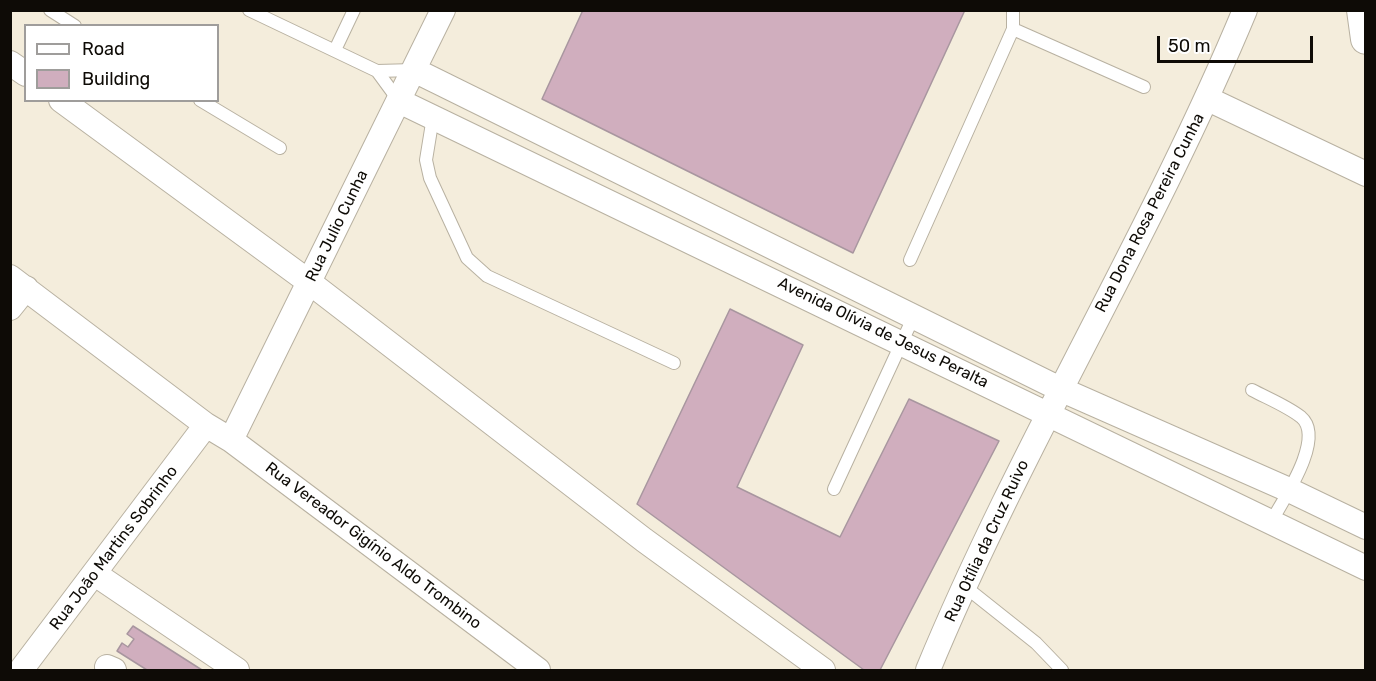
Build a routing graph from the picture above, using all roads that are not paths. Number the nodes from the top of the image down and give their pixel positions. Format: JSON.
{"nodes":[{"id":1,"x":50,"y":10,"type":"edge"},
{"id":2,"x":249,"y":10,"type":"edge"},
{"id":3,"x":354,"y":10,"type":"edge"},
{"id":4,"x":442,"y":10,"type":"edge"},
{"id":5,"x":1014,"y":10,"type":"edge"},
{"id":6,"x":1245,"y":10,"type":"edge"},
{"id":7,"x":1362,"y":10,"type":"edge"},
{"id":8,"x":72,"y":24,"type":"edge"},
{"id":9,"x":1013,"y":29,"type":"junction"},
{"id":10,"x":1365,"y":39,"type":"edge"},
{"id":11,"x":335,"y":51,"type":"junction"},
{"id":12,"x":10,"y":63,"type":"edge"},
{"id":13,"x":414,"y":70,"type":"junction"},
{"id":14,"x":377,"y":71,"type":"junction"},
{"id":15,"x":24,"y":73,"type":"edge"},
{"id":16,"x":1144,"y":87,"type":"dead end"},
{"id":17,"x":1208,"y":99,"type":"junction"},
{"id":18,"x":399,"y":100,"type":"junction"},
{"id":19,"x":64,"y":102,"type":"edge"},
{"id":20,"x":203,"y":102,"type":"edge"},
{"id":21,"x":433,"y":117,"type":"junction"},
{"id":22,"x":280,"y":148,"type":"dead end"},
{"id":23,"x":1365,"y":174,"type":"edge"},
{"id":24,"x":910,"y":260,"type":"dead end"},
{"id":25,"x":309,"y":282,"type":"junction"},
{"id":26,"x":18,"y":283,"type":"edge"},
{"id":27,"x":10,"y":308,"type":"edge"},
{"id":28,"x":913,"y":318,"type":"junction"},
{"id":29,"x":903,"y":342,"type":"junction"},
{"id":30,"x":674,"y":363,"type":"dead end"},
{"id":31,"x":1060,"y":389,"type":"junction"},
{"id":32,"x":1252,"y":390,"type":"dead end"},
{"id":33,"x":1048,"y":413,"type":"junction"},
{"id":34,"x":206,"y":425,"type":"junction"},
{"id":35,"x":231,"y":441,"type":"junction"},
{"id":36,"x":834,"y":489,"type":"dead end"},
{"id":37,"x":1289,"y":490,"type":"junction"},
{"id":38,"x":1271,"y":522,"type":"junction"},
{"id":39,"x":1365,"y":526,"type":"edge"},
{"id":40,"x":1365,"y":568,"type":"edge"},
{"id":41,"x":95,"y":574,"type":"junction"},
{"id":42,"x":963,"y":585,"type":"junction"},
{"id":43,"x":21,"y":670,"type":"edge"},
{"id":44,"x":237,"y":670,"type":"edge"},
{"id":45,"x":538,"y":670,"type":"edge"},
{"id":46,"x":823,"y":670,"type":"edge"},
{"id":47,"x":928,"y":670,"type":"edge"},
{"id":48,"x":1062,"y":670,"type":"edge"}],
"edges":[{"from":1,"to":8,"type":"lane"},
{"from":2,"to":11,"type":"lane"},
{"from":3,"to":11,"type":"lane"},
{"from":4,"to":13,"type":"street","name":"Rua Julio Cunha"},
{"from":5,"to":9,"type":"lane"},
{"from":6,"to":17,"type":"street","name":"Rua Dona Rosa Pereira Cunha"},
{"from":7,"to":10,"type":"street"},
{"from":9,"to":16,"type":"lane"},
{"from":9,"to":24,"type":"lane"},
{"from":11,"to":14,"type":"lane"},
{"from":12,"to":15,"type":"street"},
{"from":13,"to":14,"type":"lane"},
{"from":13,"to":18,"type":"street","name":"Rua Julio Cunha"},
{"from":13,"to":28,"type":"street","name":"Avenida Olívia de Jesus Peralta"},
{"from":14,"to":18,"type":"lane"},
{"from":17,"to":23,"type":"street"},
{"from":17,"to":31,"type":"street","name":"Rua Dona Rosa Pereira Cunha"},
{"from":18,"to":21,"type":"street","name":"Avenida Olívia de Jesus Peralta"},
{"from":18,"to":25,"type":"street","name":"Rua Julio Cunha"},
{"from":19,"to":25,"type":"street"},
{"from":20,"to":22,"type":"lane"},
{"from":21,"to":29,"type":"street","name":"Avenida Olívia de Jesus Peralta"},
{"from":21,"to":30,"type":"lane"},
{"from":25,"to":35,"type":"street","name":"Rua Julio Cunha"},
{"from":25,"to":46,"type":"street"},
{"from":26,"to":27,"type":"street"},
{"from":26,"to":34,"type":"street","name":"Rua Vereador Gigínio Aldo Trombino"},
{"from":28,"to":29,"type":"lane"},
{"from":28,"to":31,"type":"street","name":"Avenida Olívia de Jesus Peralta"},
{"from":29,"to":33,"type":"street","name":"Avenida Olívia de Jesus Peralta"},
{"from":29,"to":36,"type":"lane"},
{"from":31,"to":33,"type":"street","name":"Rua Dona Rosa Pereira Cunha"},
{"from":31,"to":37,"type":"street","name":"Avenida Olívia de Jesus Peralta"},
{"from":32,"to":37,"type":"lane"},
{"from":33,"to":38,"type":"street","name":"Avenida Olívia de Jesus Peralta"},
{"from":33,"to":42,"type":"street","name":"Rua Otília da Cruz Ruivo"},
{"from":34,"to":35,"type":"street","name":"Rua Vereador Gigínio Aldo Trombino"},
{"from":34,"to":41,"type":"street","name":"Rua João Martins Sobrinho"},
{"from":35,"to":45,"type":"street","name":"Rua Vereador Gigínio Aldo Trombino"},
{"from":37,"to":38,"type":"lane"},
{"from":37,"to":39,"type":"street","name":"Avenida Olívia de Jesus Peralta"},
{"from":38,"to":40,"type":"street","name":"Avenida Olívia de Jesus Peralta"},
{"from":41,"to":43,"type":"street","name":"Rua João Martins Sobrinho"},
{"from":41,"to":44,"type":"street"},
{"from":42,"to":47,"type":"street","name":"Rua Otília da Cruz Ruivo"},
{"from":42,"to":48,"type":"lane"}]}
